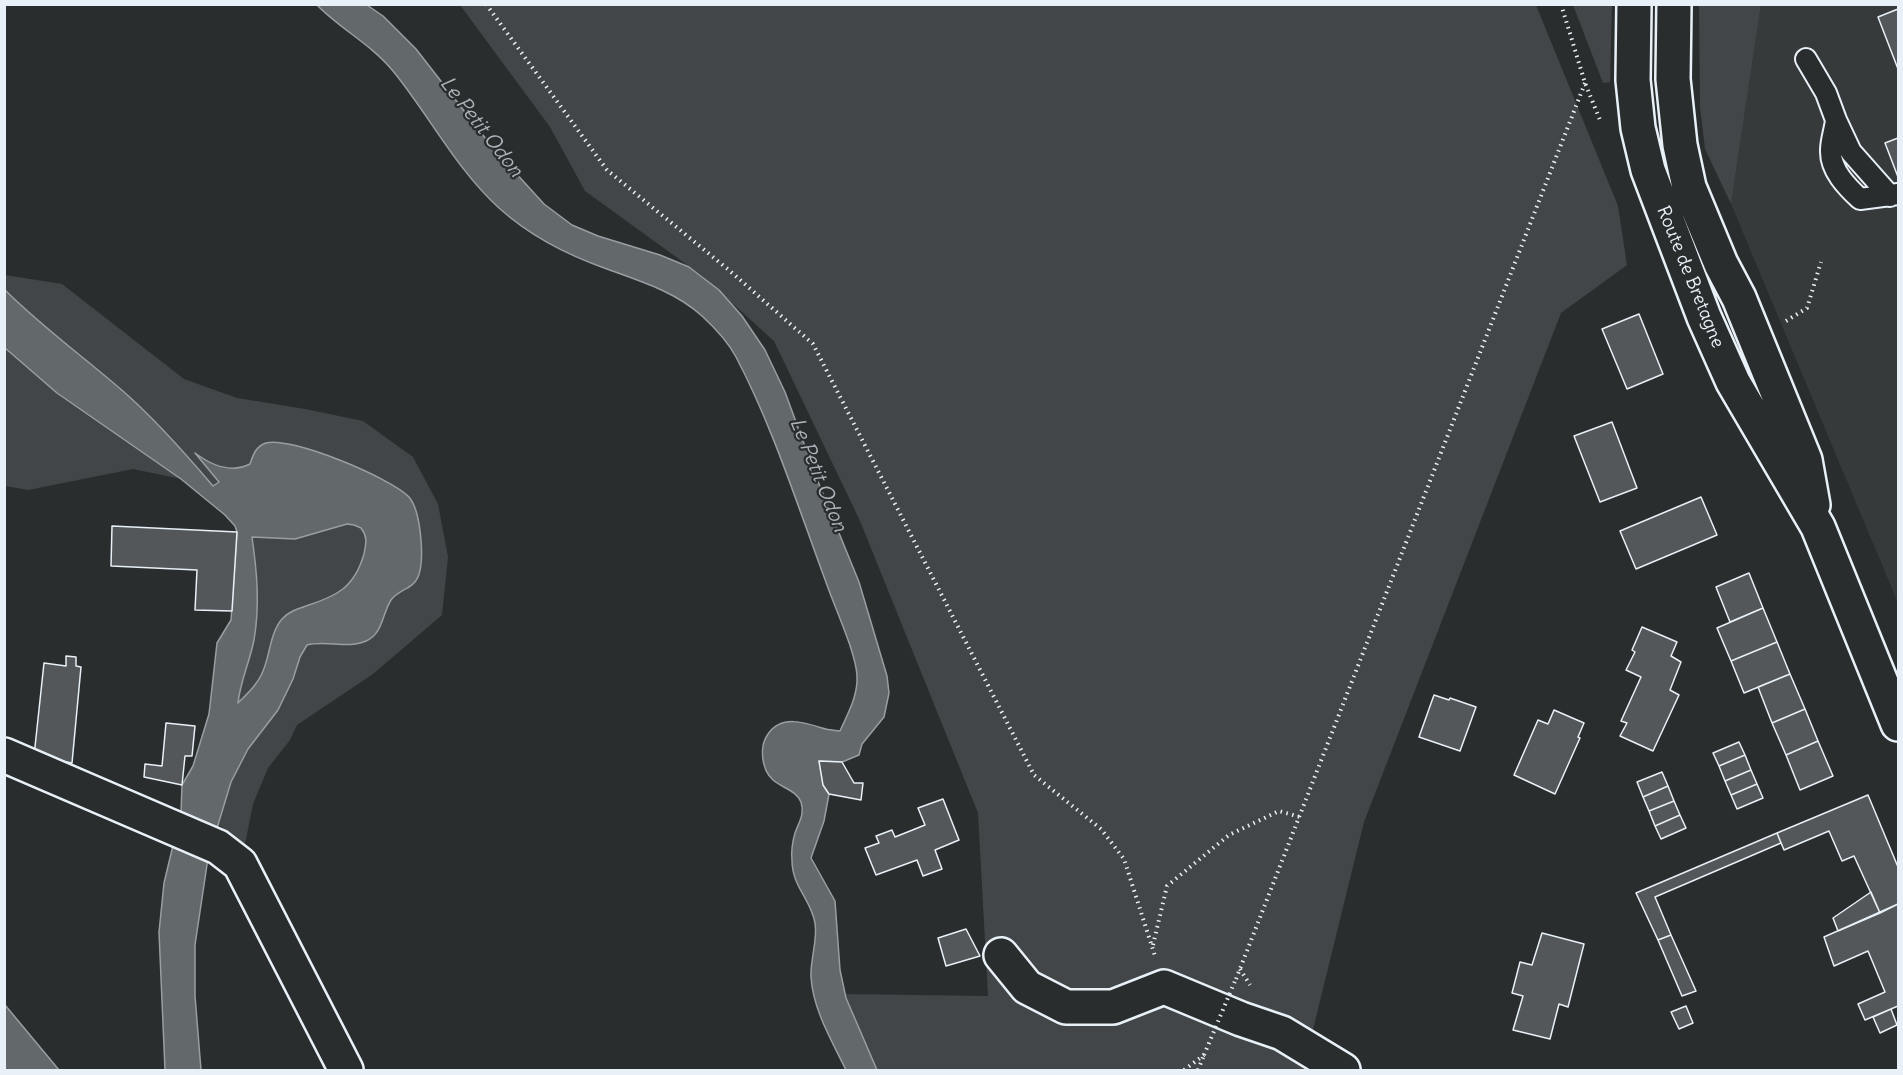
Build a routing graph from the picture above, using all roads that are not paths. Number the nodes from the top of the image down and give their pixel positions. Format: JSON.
{"nodes":[{"id":1,"x":1634,"y":4,"type":"edge"},
{"id":2,"x":1674,"y":4,"type":"edge"},
{"id":3,"x":1806,"y":59,"type":"dead end"},
{"id":4,"x":1836,"y":120,"type":"junction"},
{"id":5,"x":1894,"y":195,"type":"edge"},
{"id":6,"x":1818,"y":527,"type":"junction"},
{"id":7,"x":1897,"y":717,"type":"edge"},
{"id":8,"x":4,"y":755,"type":"edge"},
{"id":9,"x":1002,"y":955,"type":"dead end"},
{"id":10,"x":346,"y":1071,"type":"edge"},
{"id":11,"x":1343,"y":1071,"type":"edge"}],
"edges":[{"from":1,"to":6,"type":"main road","name":"Route de Bretagne"},
{"from":2,"to":6,"type":"main road","name":"Route de Bretagne"},
{"from":3,"to":4,"type":"lane"},
{"from":4,"to":5,"type":"lane"},
{"from":4,"to":5,"type":"lane"},
{"from":6,"to":7,"type":"main road","name":"Route de Bretagne"},
{"from":8,"to":10,"type":"main road"},
{"from":9,"to":11,"type":"main road"}]}
